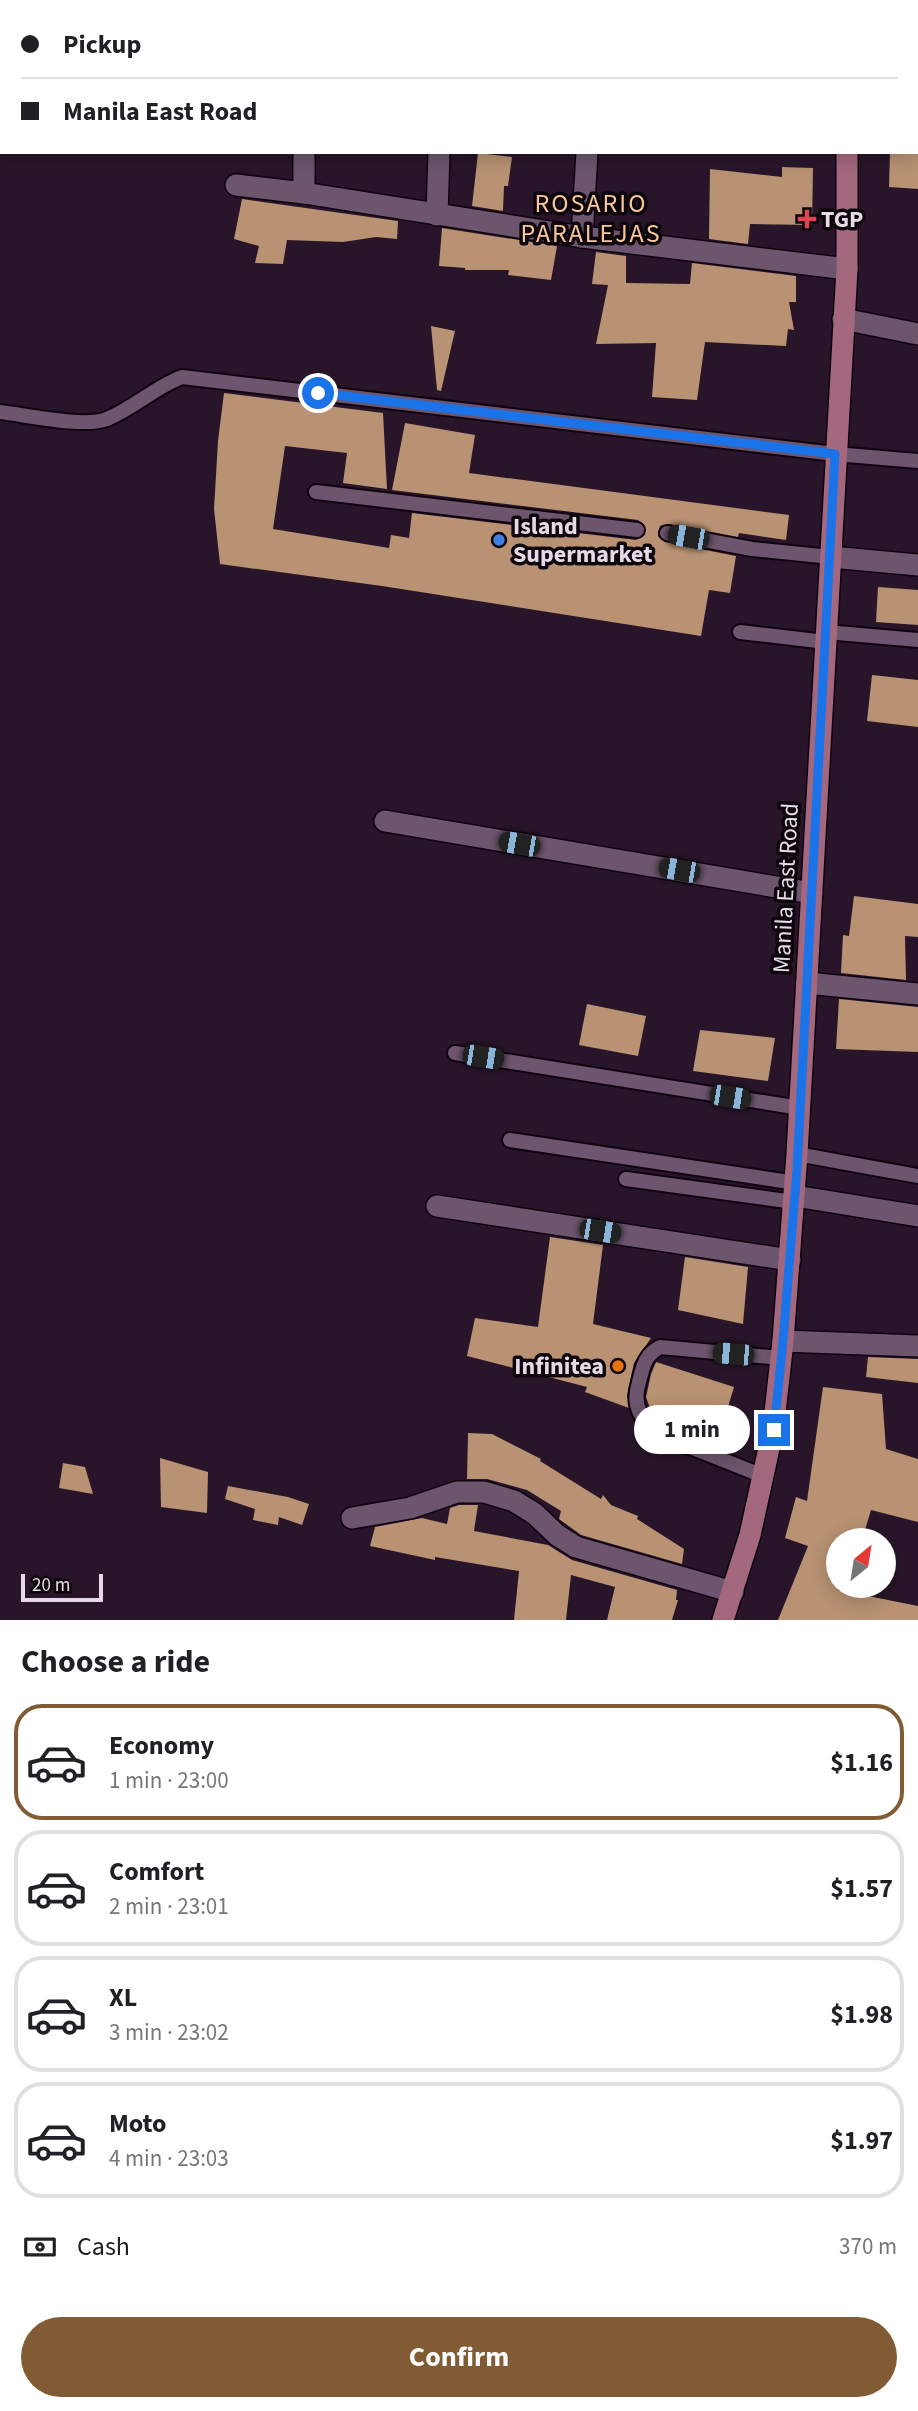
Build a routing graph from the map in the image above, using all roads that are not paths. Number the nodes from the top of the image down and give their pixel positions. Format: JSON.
{"nodes":[{"id":1,"x":304,"y":154,"type":"edge"},
{"id":2,"x":439,"y":154,"type":"edge"},
{"id":3,"x":587,"y":154,"type":"edge"},
{"id":4,"x":847,"y":154,"type":"edge"},
{"id":5,"x":236,"y":185,"type":"dead end"},
{"id":6,"x":304,"y":193,"type":"junction"},
{"id":7,"x":437,"y":215,"type":"junction"},
{"id":8,"x":582,"y":237,"type":"junction"},
{"id":9,"x":847,"y":269,"type":"junction"},
{"id":10,"x":843,"y":319,"type":"junction"},
{"id":11,"x":918,"y":334,"type":"edge"},
{"id":12,"x":0,"y":412,"type":"edge"},
{"id":13,"x":835,"y":454,"type":"junction"},
{"id":14,"x":918,"y":461,"type":"edge"},
{"id":15,"x":316,"y":492,"type":"dead end"},
{"id":16,"x":638,"y":530,"type":"dead end"},
{"id":17,"x":667,"y":533,"type":"dead end"},
{"id":18,"x":831,"y":557,"type":"junction"},
{"id":19,"x":918,"y":565,"type":"edge"},
{"id":20,"x":740,"y":632,"type":"dead end"},
{"id":21,"x":826,"y":637,"type":"junction"},
{"id":22,"x":918,"y":640,"type":"edge"},
{"id":23,"x":385,"y":821,"type":"dead end"},
{"id":24,"x":812,"y":893,"type":"junction"},
{"id":25,"x":807,"y":983,"type":"junction"},
{"id":26,"x":918,"y":994,"type":"edge"},
{"id":27,"x":456,"y":1053,"type":"dead end"},
{"id":28,"x":800,"y":1108,"type":"junction"},
{"id":29,"x":510,"y":1140,"type":"dead end"},
{"id":30,"x":797,"y":1154,"type":"junction"},
{"id":31,"x":918,"y":1176,"type":"edge"},
{"id":32,"x":626,"y":1179,"type":"dead end"},
{"id":33,"x":795,"y":1194,"type":"junction"},
{"id":34,"x":437,"y":1206,"type":"dead end"},
{"id":35,"x":918,"y":1216,"type":"edge"},
{"id":36,"x":790,"y":1260,"type":"junction"},
{"id":37,"x":918,"y":1346,"type":"edge"},
{"id":38,"x":782,"y":1350,"type":"junction"},
{"id":39,"x":763,"y":1476,"type":"junction"},
{"id":40,"x":352,"y":1518,"type":"dead end"},
{"id":41,"x":735,"y":1588,"type":"junction"},
{"id":42,"x":723,"y":1620,"type":"edge"}],
"edges":[{"from":1,"to":6,"type":"street"},
{"from":2,"to":7,"type":"street"},
{"from":3,"to":8,"type":"street"},
{"from":4,"to":9,"type":"main road","name":"Manila East Road"},
{"from":5,"to":6,"type":"street"},
{"from":6,"to":7,"type":"street"},
{"from":7,"to":8,"type":"street"},
{"from":8,"to":9,"type":"street"},
{"from":9,"to":10,"type":"main road","name":"Manila East Road"},
{"from":10,"to":11,"type":"street"},
{"from":10,"to":13,"type":"main road","name":"Manila East Road"},
{"from":12,"to":13,"type":"lane"},
{"from":13,"to":14,"type":"lane"},
{"from":13,"to":18,"type":"main road","name":"Manila East Road"},
{"from":15,"to":16,"type":"lane"},
{"from":17,"to":18,"type":"lane"},
{"from":18,"to":19,"type":"street"},
{"from":18,"to":21,"type":"main road","name":"Manila East Road"},
{"from":20,"to":21,"type":"lane"},
{"from":21,"to":22,"type":"lane"},
{"from":21,"to":24,"type":"main road","name":"Manila East Road"},
{"from":23,"to":24,"type":"street"},
{"from":24,"to":25,"type":"main road","name":"Manila East Road"},
{"from":25,"to":26,"type":"street"},
{"from":25,"to":28,"type":"main road","name":"Manila East Road"},
{"from":27,"to":28,"type":"lane"},
{"from":28,"to":30,"type":"main road","name":"Manila East Road"},
{"from":29,"to":33,"type":"lane"},
{"from":30,"to":31,"type":"lane"},
{"from":30,"to":33,"type":"main road","name":"Manila East Road"},
{"from":32,"to":33,"type":"lane"},
{"from":33,"to":35,"type":"street"},
{"from":33,"to":36,"type":"main road","name":"Manila East Road"},
{"from":34,"to":36,"type":"street"},
{"from":36,"to":38,"type":"main road","name":"Manila East Road"},
{"from":37,"to":38,"type":"street"},
{"from":38,"to":39,"type":"main road","name":"Manila East Road"},
{"from":38,"to":39,"type":"lane"},
{"from":39,"to":41,"type":"main road","name":"Manila East Road"},
{"from":40,"to":41,"type":"street"},
{"from":41,"to":42,"type":"main road","name":"Manila East Road"}]}
